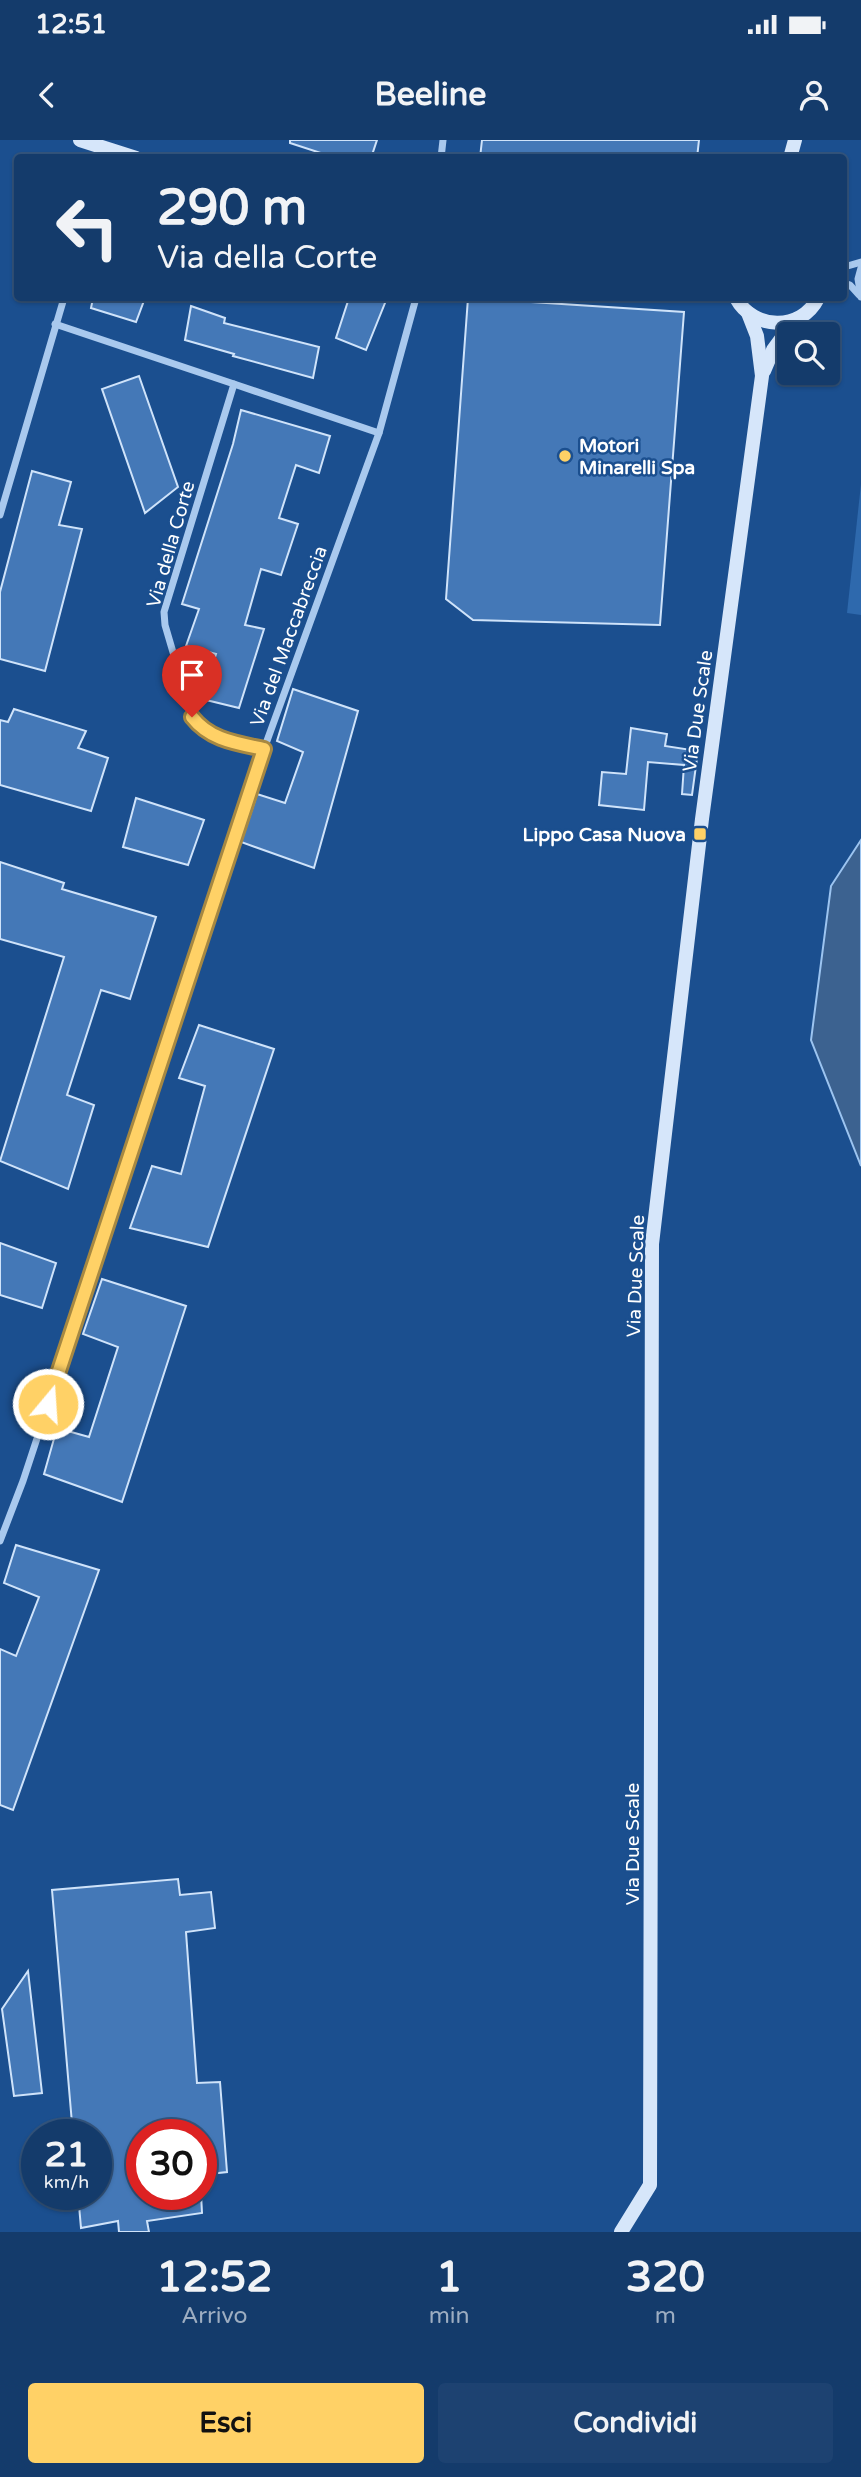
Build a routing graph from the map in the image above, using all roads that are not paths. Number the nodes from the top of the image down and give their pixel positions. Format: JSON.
{"nodes":[{"id":1,"x":80,"y":140,"type":"edge"},
{"id":2,"x":112,"y":154,"type":"edge"},
{"id":3,"x":861,"y":268,"type":"edge"},
{"id":4,"x":847,"y":284,"type":"edge"},
{"id":5,"x":861,"y":296,"type":"edge"},
{"id":6,"x":63,"y":301,"type":"edge"},
{"id":7,"x":415,"y":301,"type":"edge"},
{"id":8,"x":737,"y":301,"type":"edge"},
{"id":9,"x":816,"y":301,"type":"edge"},
{"id":10,"x":748,"y":313,"type":"junction"},
{"id":11,"x":795,"y":320,"type":"junction"},
{"id":12,"x":55,"y":324,"type":"junction"},
{"id":13,"x":762,"y":376,"type":"junction"},
{"id":14,"x":234,"y":384,"type":"junction"},
{"id":15,"x":379,"y":433,"type":"junction"},
{"id":16,"x":0,"y":515,"type":"edge"},
{"id":17,"x":264,"y":749,"type":"junction"},
{"id":18,"x":0,"y":1541,"type":"edge"},
{"id":19,"x":621,"y":2232,"type":"edge"}],
"edges":[{"from":1,"to":2,"type":"street"},
{"from":3,"to":5,"type":"street"},
{"from":4,"to":5,"type":"street"},
{"from":6,"to":12,"type":"street"},
{"from":7,"to":15,"type":"street","name":"Via del Maccabreccia"},
{"from":8,"to":10,"type":"street"},
{"from":9,"to":11,"type":"street","name":"Via Due Scale"},
{"from":10,"to":11,"type":"street"},
{"from":10,"to":13,"type":"street","name":"Via Due Scale"},
{"from":11,"to":13,"type":"street","name":"Via Due Scale"},
{"from":12,"to":14,"type":"street"},
{"from":12,"to":16,"type":"street"},
{"from":13,"to":19,"type":"street","name":"Via Due Scale"},
{"from":14,"to":15,"type":"street"},
{"from":14,"to":17,"type":"street","name":"Via della Corte"},
{"from":15,"to":17,"type":"street","name":"Via del Maccabreccia"},
{"from":17,"to":18,"type":"street","name":"Via del Maccabreccia"}]}
